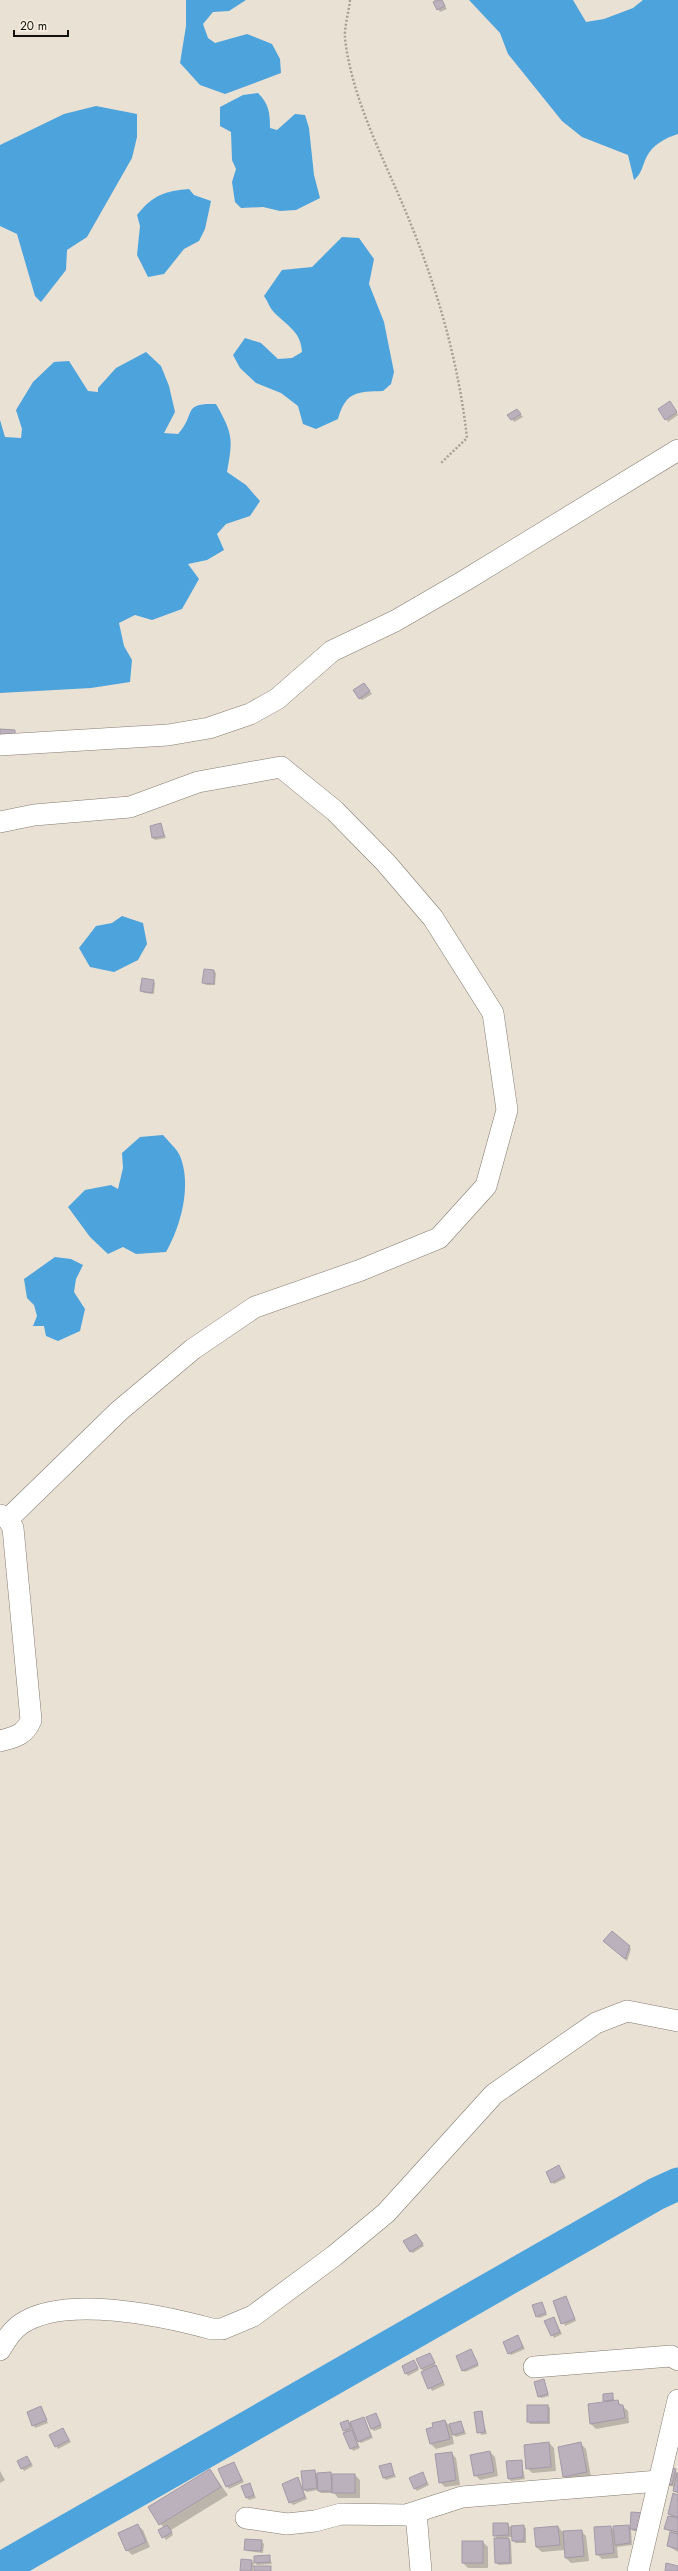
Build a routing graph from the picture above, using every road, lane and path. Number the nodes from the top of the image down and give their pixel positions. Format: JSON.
{"nodes":[{"id":1,"x":350,"y":0,"type":"edge"},
{"id":2,"x":678,"y":450,"type":"edge"},
{"id":3,"x":441,"y":463,"type":"dead end"},
{"id":4,"x":0,"y":745,"type":"edge"},
{"id":5,"x":0,"y":822,"type":"edge"},
{"id":6,"x":4,"y":1517,"type":"edge"},
{"id":7,"x":0,"y":1741,"type":"edge"},
{"id":8,"x":678,"y":2021,"type":"edge"},
{"id":9,"x":0,"y":2350,"type":"edge"},
{"id":10,"x":678,"y":2360,"type":"edge"},
{"id":11,"x":534,"y":2367,"type":"dead end"},
{"id":12,"x":678,"y":2400,"type":"edge"},
{"id":13,"x":659,"y":2481,"type":"junction"},
{"id":14,"x":416,"y":2513,"type":"junction"},
{"id":15,"x":246,"y":2518,"type":"dead end"},
{"id":16,"x":421,"y":2571,"type":"edge"},
{"id":17,"x":638,"y":2571,"type":"edge"}],
"edges":[{"from":1,"to":3,"type":"path"},
{"from":2,"to":4,"type":"street"},
{"from":5,"to":6,"type":"street"},
{"from":6,"to":7,"type":"street"},
{"from":8,"to":9,"type":"street"},
{"from":10,"to":11,"type":"street"},
{"from":12,"to":13,"type":"street"},
{"from":13,"to":14,"type":"street"},
{"from":13,"to":17,"type":"street"},
{"from":14,"to":15,"type":"street"},
{"from":14,"to":16,"type":"street"}]}
